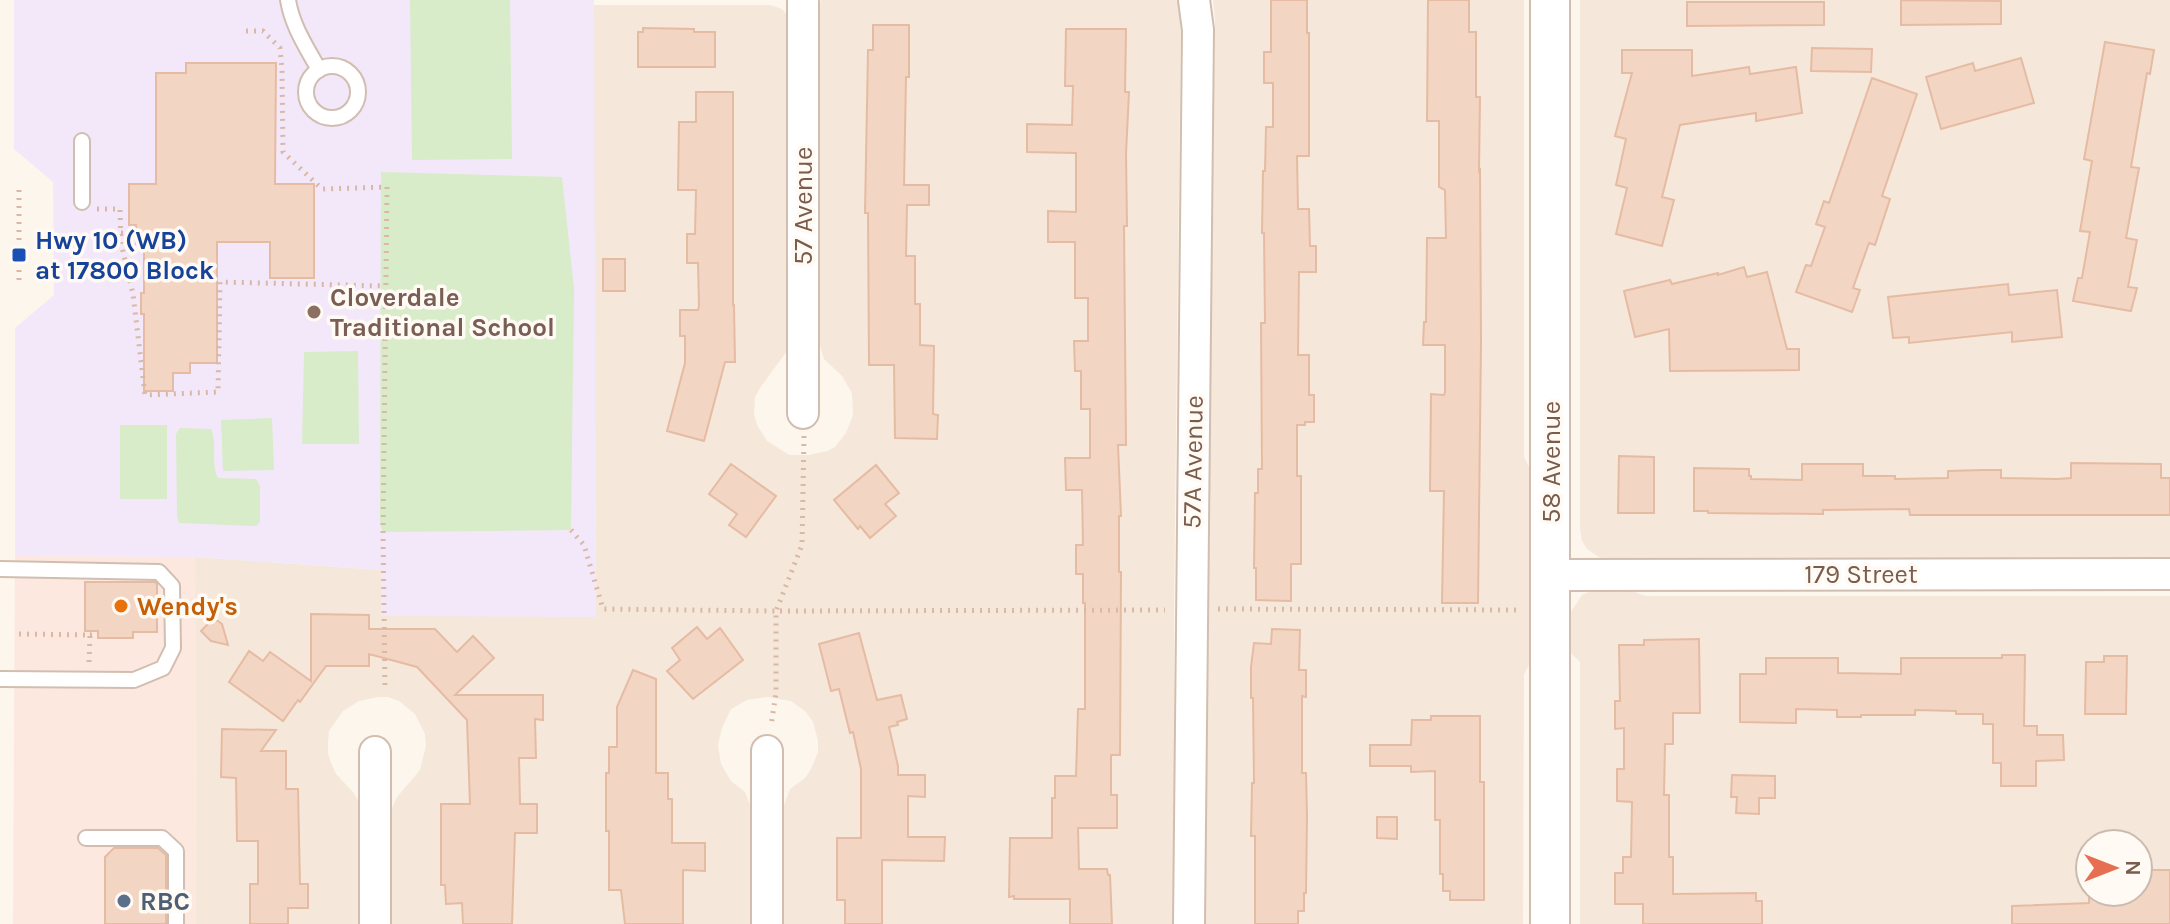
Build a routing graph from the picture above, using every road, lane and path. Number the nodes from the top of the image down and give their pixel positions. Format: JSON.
{"nodes":[{"id":1,"x":288,"y":0,"type":"edge"},
{"id":2,"x":803,"y":0,"type":"edge"},
{"id":3,"x":1194,"y":0,"type":"edge"},
{"id":4,"x":1550,"y":0,"type":"edge"},
{"id":5,"x":246,"y":31,"type":"dead end"},
{"id":6,"x":319,"y":70,"type":"dead end"},
{"id":7,"x":82,"y":141,"type":"dead end"},
{"id":8,"x":19,"y":190,"type":"dead end"},
{"id":9,"x":82,"y":202,"type":"dead end"},
{"id":10,"x":120,"y":209,"type":"dead end"},
{"id":11,"x":121,"y":233,"type":"junction"},
{"id":12,"x":136,"y":233,"type":"dead end"},
{"id":13,"x":19,"y":285,"type":"dead end"},
{"id":14,"x":385,"y":286,"type":"junction"},
{"id":15,"x":803,"y":413,"type":"joint"},
{"id":16,"x":571,"y":530,"type":"dead end"},
{"id":17,"x":0,"y":569,"type":"edge"},
{"id":18,"x":2170,"y":574,"type":"edge"},
{"id":19,"x":1552,"y":575,"type":"junction"},
{"id":20,"x":1204,"y":609,"type":"dead end"},
{"id":21,"x":1174,"y":610,"type":"dead end"},
{"id":22,"x":1517,"y":610,"type":"dead end"},
{"id":23,"x":776,"y":611,"type":"junction"},
{"id":24,"x":19,"y":634,"type":"dead end"},
{"id":25,"x":98,"y":634,"type":"dead end"},
{"id":26,"x":90,"y":635,"type":"junction"},
{"id":27,"x":89,"y":662,"type":"dead end"},
{"id":28,"x":0,"y":679,"type":"edge"},
{"id":29,"x":385,"y":688,"type":"dead end"},
{"id":30,"x":767,"y":751,"type":"joint"},
{"id":31,"x":375,"y":752,"type":"dead end"},
{"id":32,"x":86,"y":838,"type":"dead end"},
{"id":33,"x":176,"y":924,"type":"edge"},
{"id":34,"x":375,"y":924,"type":"edge"},
{"id":35,"x":767,"y":924,"type":"edge"},
{"id":36,"x":1189,"y":924,"type":"edge"},
{"id":37,"x":1550,"y":924,"type":"edge"}],
"edges":[{"from":1,"to":6,"type":"lane"},
{"from":2,"to":15,"type":"street","name":"57 Avenue"},
{"from":3,"to":36,"type":"street","name":"57A Avenue"},
{"from":4,"to":19,"type":"street","name":"58 Avenue"},
{"from":5,"to":14,"type":"path"},
{"from":7,"to":9,"type":"lane"},
{"from":8,"to":13,"type":"path"},
{"from":10,"to":11,"type":"path"},
{"from":11,"to":12,"type":"path"},
{"from":11,"to":14,"type":"path"},
{"from":14,"to":29,"type":"path"},
{"from":15,"to":23,"type":"path"},
{"from":16,"to":23,"type":"path"},
{"from":17,"to":28,"type":"lane"},
{"from":18,"to":19,"type":"street","name":"179 Street"},
{"from":19,"to":37,"type":"street","name":"58 Avenue"},
{"from":20,"to":22,"type":"path"},
{"from":21,"to":23,"type":"path"},
{"from":23,"to":30,"type":"path"},
{"from":24,"to":26,"type":"path"},
{"from":25,"to":26,"type":"path"},
{"from":26,"to":27,"type":"path"},
{"from":30,"to":35,"type":"street"},
{"from":31,"to":34,"type":"street"},
{"from":32,"to":33,"type":"lane"}]}
